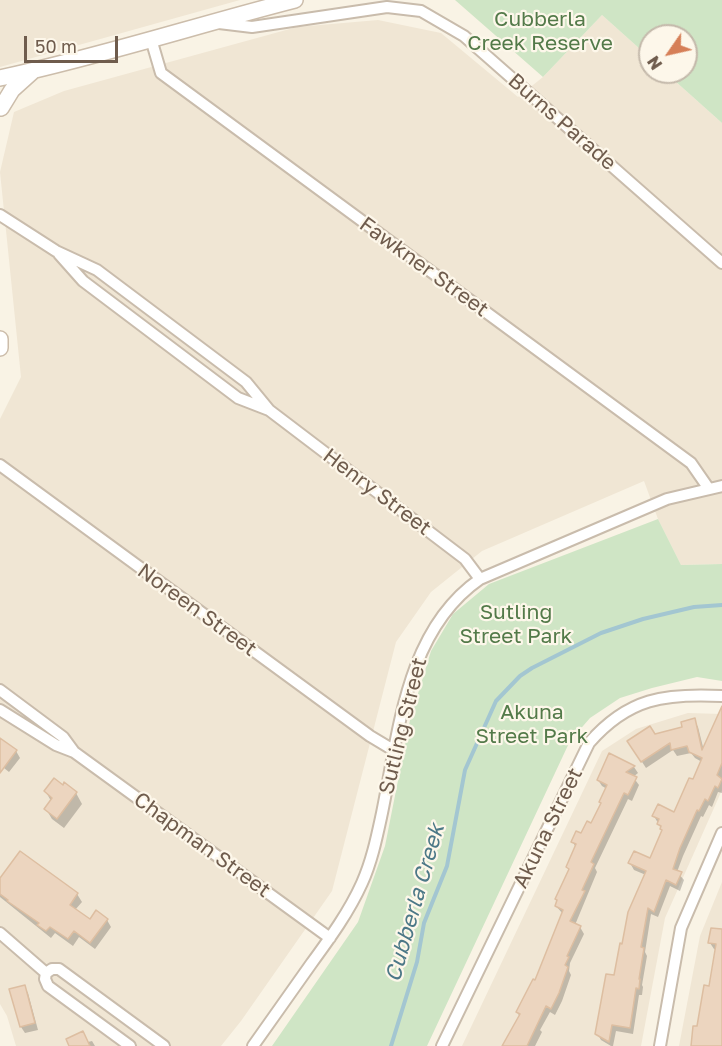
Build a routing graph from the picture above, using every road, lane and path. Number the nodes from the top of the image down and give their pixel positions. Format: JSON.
{"nodes":[{"id":1,"x":295,"y":0,"type":"edge"},
{"id":2,"x":210,"y":21,"type":"junction"},
{"id":3,"x":151,"y":39,"type":"junction"},
{"id":4,"x":34,"y":70,"type":"junction"},
{"id":5,"x":0,"y":78,"type":"edge"},
{"id":6,"x":0,"y":98,"type":"edge"},
{"id":7,"x":0,"y":109,"type":"edge"},
{"id":8,"x":0,"y":215,"type":"edge"},
{"id":9,"x":56,"y":250,"type":"junction"},
{"id":10,"x":722,"y":263,"type":"edge"},
{"id":11,"x":0,"y":339,"type":"edge"},
{"id":12,"x":0,"y":348,"type":"edge"},
{"id":13,"x":269,"y":410,"type":"junction"},
{"id":14,"x":0,"y":465,"type":"edge"},
{"id":15,"x":722,"y":486,"type":"edge"},
{"id":16,"x":709,"y":489,"type":"junction"},
{"id":17,"x":480,"y":579,"type":"junction"},
{"id":18,"x":0,"y":690,"type":"edge"},
{"id":19,"x":722,"y":696,"type":"edge"},
{"id":20,"x":0,"y":710,"type":"edge"},
{"id":21,"x":395,"y":750,"type":"junction"},
{"id":22,"x":74,"y":752,"type":"junction"},
{"id":23,"x":722,"y":834,"type":"edge"},
{"id":24,"x":0,"y":933,"type":"edge"},
{"id":25,"x":330,"y":938,"type":"junction"},
{"id":26,"x":46,"y":973,"type":"junction"},
{"id":27,"x":130,"y":1046,"type":"edge"},
{"id":28,"x":164,"y":1046,"type":"edge"},
{"id":29,"x":253,"y":1046,"type":"edge"},
{"id":30,"x":442,"y":1046,"type":"edge"},
{"id":31,"x":660,"y":1046,"type":"edge"}],
"edges":[{"from":1,"to":2,"type":"main road"},
{"from":2,"to":3,"type":"main road"},
{"from":2,"to":10,"type":"street","name":"Burns Parade"},
{"from":3,"to":4,"type":"main road"},
{"from":3,"to":16,"type":"street","name":"Fawkner Street"},
{"from":4,"to":5,"type":"main road"},
{"from":4,"to":7,"type":"main road"},
{"from":6,"to":7,"type":"main road"},
{"from":8,"to":9,"type":"street","name":"Henry Street"},
{"from":9,"to":13,"type":"street","name":"Henry Street"},
{"from":9,"to":13,"type":"street","name":"Henry Street"},
{"from":11,"to":12,"type":"main road"},
{"from":13,"to":17,"type":"street","name":"Henry Street"},
{"from":14,"to":21,"type":"street","name":"Noreen Street"},
{"from":15,"to":16,"type":"street","name":"Sutling Street"},
{"from":16,"to":17,"type":"street","name":"Sutling Street"},
{"from":17,"to":21,"type":"street","name":"Sutling Street"},
{"from":18,"to":22,"type":"street","name":"Chapman Street"},
{"from":19,"to":30,"type":"street","name":"Akuna Street"},
{"from":20,"to":22,"type":"street","name":"Chapman Street"},
{"from":21,"to":25,"type":"street","name":"Sutling Street"},
{"from":22,"to":25,"type":"street","name":"Chapman Street"},
{"from":23,"to":31,"type":"street"},
{"from":24,"to":26,"type":"street"},
{"from":25,"to":29,"type":"street","name":"Sutling Street"},
{"from":26,"to":27,"type":"street"},
{"from":26,"to":28,"type":"street"}]}
